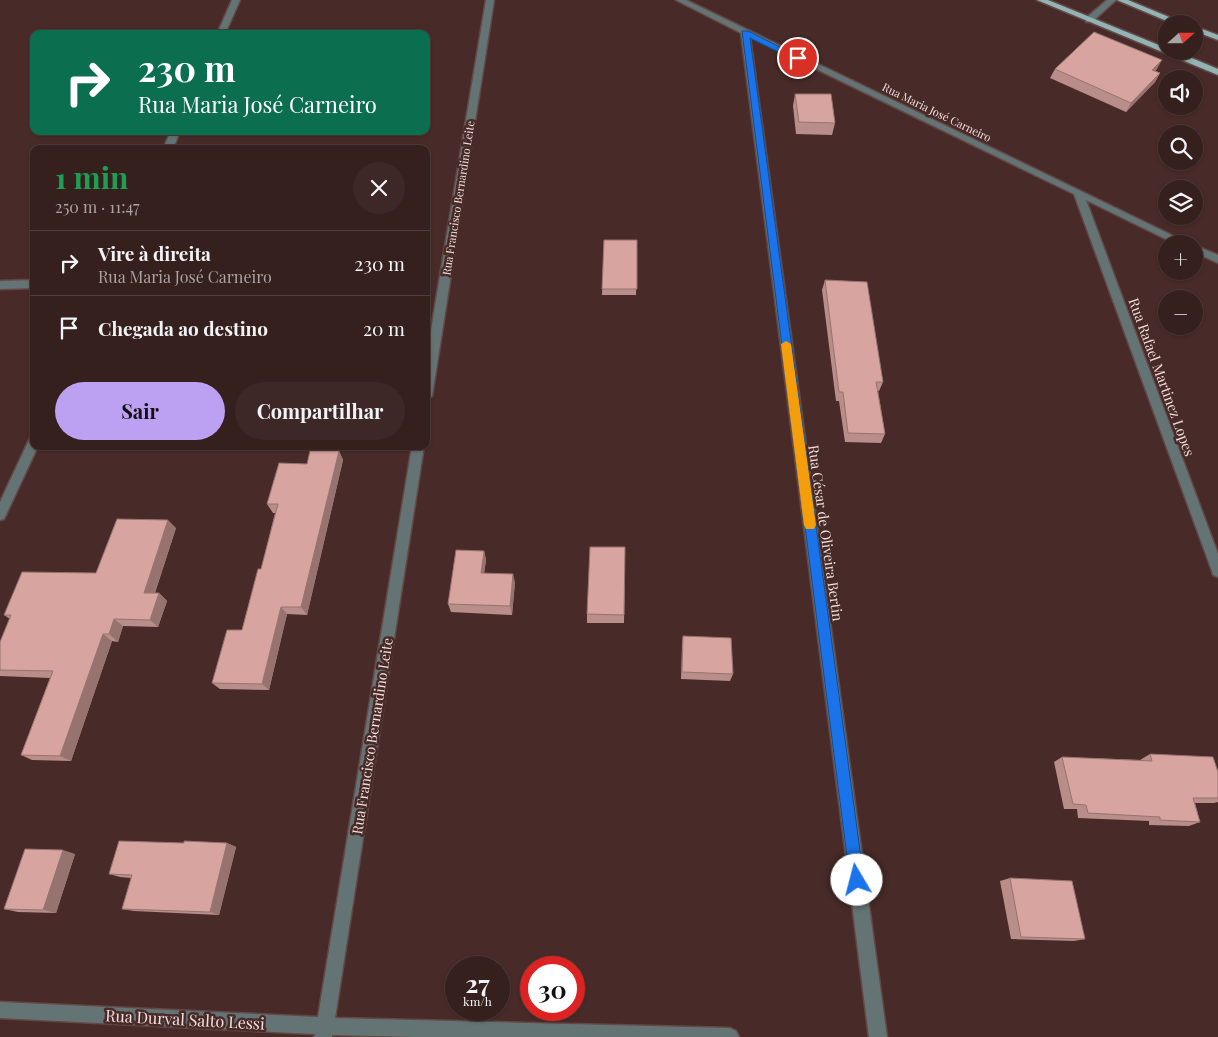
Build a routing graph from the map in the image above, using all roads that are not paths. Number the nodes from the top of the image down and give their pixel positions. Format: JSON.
{"nodes":[{"id":1,"x":236,"y":0,"type":"edge"},
{"id":2,"x":490,"y":0,"type":"edge"},
{"id":3,"x":680,"y":0,"type":"edge"},
{"id":4,"x":1041,"y":0,"type":"edge"},
{"id":5,"x":1112,"y":0,"type":"edge"},
{"id":6,"x":1121,"y":0,"type":"edge"},
{"id":7,"x":1159,"y":15,"type":"edge"},
{"id":8,"x":1089,"y":20,"type":"junction"},
{"id":9,"x":223,"y":30,"type":"edge"},
{"id":10,"x":1203,"y":32,"type":"edge"},
{"id":11,"x":745,"y":33,"type":"junction"},
{"id":12,"x":1218,"y":38,"type":"edge"},
{"id":13,"x":1158,"y":48,"type":"edge"},
{"id":14,"x":1188,"y":60,"type":"edge"},
{"id":15,"x":1218,"y":72,"type":"edge"},
{"id":16,"x":1079,"y":194,"type":"junction"},
{"id":17,"x":1166,"y":235,"type":"edge"},
{"id":18,"x":1203,"y":252,"type":"edge"},
{"id":19,"x":1218,"y":259,"type":"edge"},
{"id":20,"x":30,"y":284,"type":"edge"},
{"id":21,"x":0,"y":285,"type":"edge"},
{"id":22,"x":430,"y":371,"type":"edge"},
{"id":23,"x":30,"y":450,"type":"edge"},
{"id":24,"x":417,"y":450,"type":"edge"},
{"id":25,"x":0,"y":515,"type":"edge"},
{"id":26,"x":1218,"y":571,"type":"edge"},
{"id":27,"x":0,"y":1010,"type":"edge"},
{"id":28,"x":324,"y":1031,"type":"edge"},
{"id":29,"x":730,"y":1037,"type":"edge"},
{"id":30,"x":878,"y":1037,"type":"edge"}],
"edges":[{"from":1,"to":9,"type":"street"},
{"from":2,"to":22,"type":"street","name":"Rua Francisco Bernardino Leite"},
{"from":3,"to":11,"type":"street","name":"Rua Maria José Carneiro"},
{"from":4,"to":8,"type":"main road"},
{"from":5,"to":8,"type":"street"},
{"from":6,"to":7,"type":"main road"},
{"from":8,"to":13,"type":"main road"},
{"from":10,"to":12,"type":"main road"},
{"from":11,"to":16,"type":"street","name":"Rua Maria José Carneiro"},
{"from":11,"to":30,"type":"street","name":"Rua César de Oliveira Bertin"},
{"from":14,"to":15,"type":"main road"},
{"from":16,"to":17,"type":"street","name":"Rua Maria José Carneiro"},
{"from":16,"to":26,"type":"street","name":"Rua Rafael Martinez Lopes"},
{"from":18,"to":19,"type":"street"},
{"from":20,"to":21,"type":"street"},
{"from":23,"to":25,"type":"street"},
{"from":24,"to":28,"type":"street","name":"Rua Francisco Bernardino Leite"},
{"from":27,"to":28,"type":"street","name":"Rua Durval Salto Lessi"},
{"from":28,"to":29,"type":"street","name":"Rua Durval Salto Lessi"}]}
